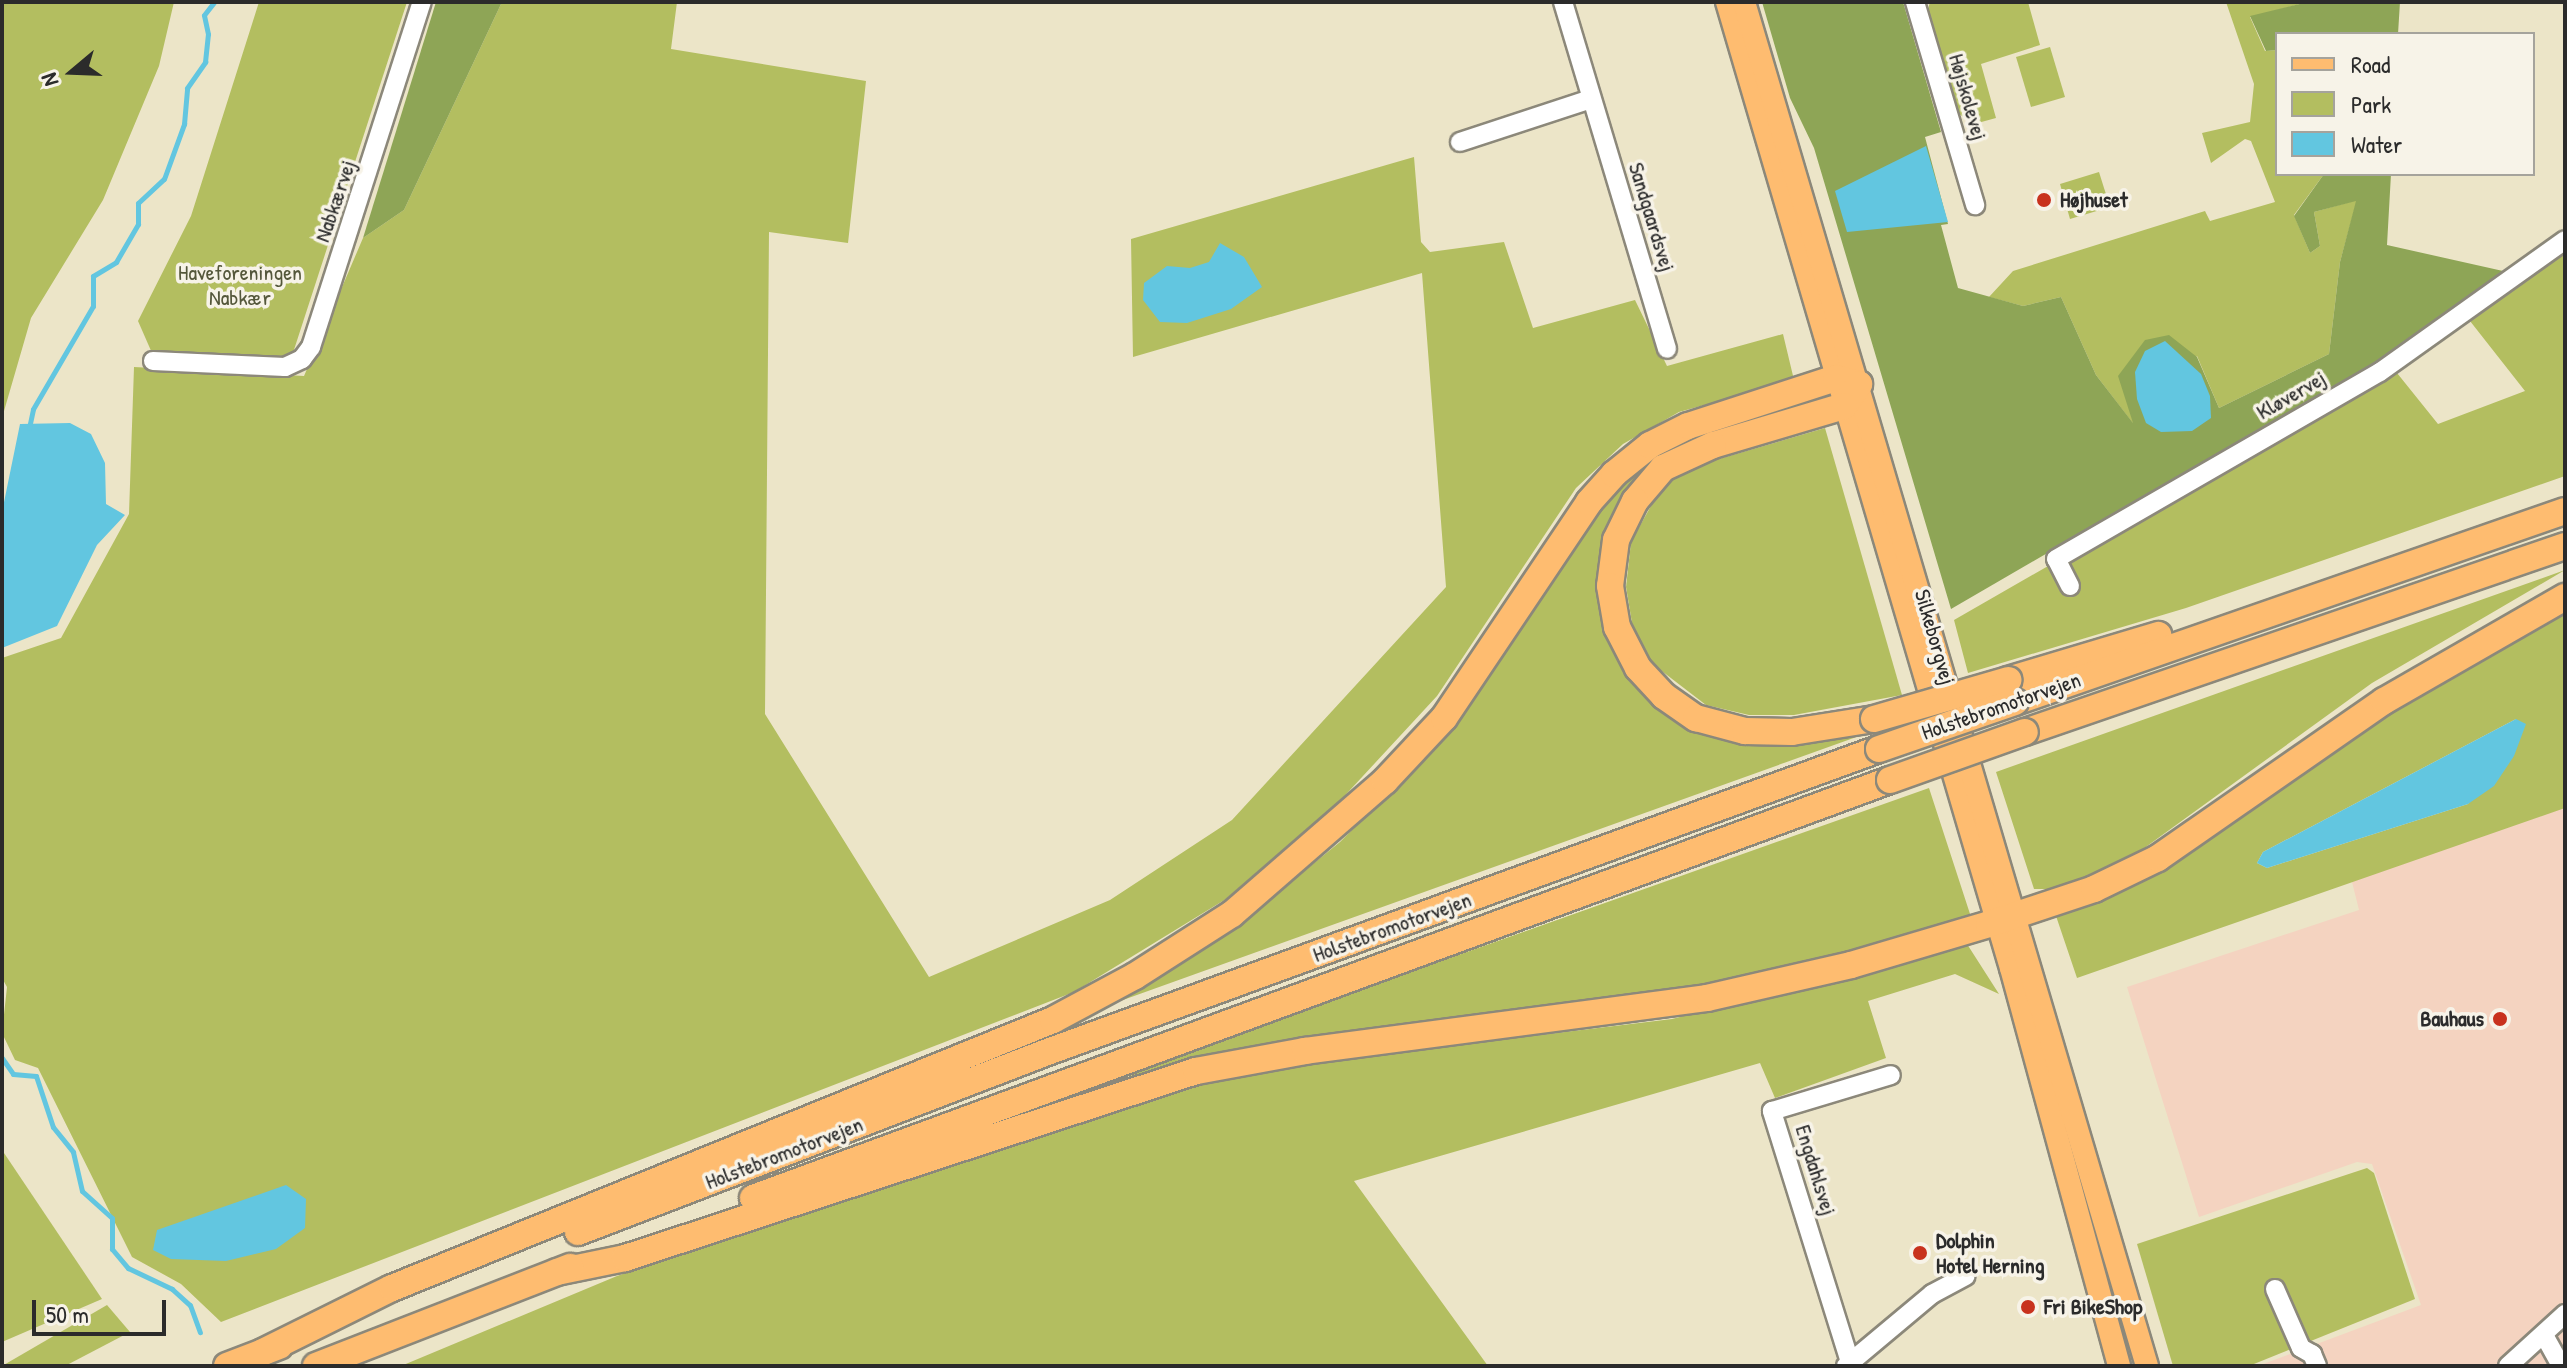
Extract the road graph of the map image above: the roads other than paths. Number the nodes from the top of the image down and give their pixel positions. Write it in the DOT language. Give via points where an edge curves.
graph roads {
  1 [pos="422,2"];
  2 [pos="1563,2"];
  3 [pos="1727,2"];
  4 [pos="1744,2"];
  5 [pos="1915,2"];
  6 [pos="1591,99"];
  7 [pos="1460,142"];
  8 [pos="1975,205"];
  9 [pos="2565,240"];
  10 [pos="1667,349"];
  11 [pos="153,361"];
  12 [pos="1847,381"];
  13 [pos="1844,406"];
  14 [pos="2565,511"];
  15 [pos="2565,546"];
  16 [pos="2070,586"];
  17 [pos="2565,597"];
  18 [pos="2011,691"];
  19 [pos="2006,919"];
  20 [pos="1891,1075"];
  21 [pos="557,1272"];
  22 [pos="1966,1276"];
  23 [pos="2275,1289"];
  24 [pos="2565,1314"];
  25 [pos="2544,1335"];
  26 [pos="263,1352"];
  27 [pos="1848,1364"];
  28 [pos="227,1366"];
  29 [pos="316,1366"];
  30 [pos="2119,1366"];
  31 [pos="2147,1366"];
  32 [pos="2317,1366"];
  33 [pos="2508,1366"];
  34 [pos="2561,1366"];
  1 -- 11 [label="street, Nabkærvej" via="311,347 302,359 285,367"];
  2 -- 6 [label="street, Sandgaardsvej"];
  3 -- 12 [label="main road, Silkeborgvej"];
  4 -- 12 [label="main road, Silkeborgvej"];
  5 -- 8 [label="street, Højskolevej"];
  6 -- 7 [label="street"];
  6 -- 10 [label="street, Sandgaardsvej"];
  9 -- 16 [label="street, Kløvervej" via="2380,372 2056,559"];
  12 -- 13 [label="highway"];
  12 -- 19 [label="main road, Silkeborgvej"];
  12 -- 26 [label="highway" via="1688,426 1650,445 1614,474 1589,502 1444,718 1385,781 1327,837 1232,914 1135,976 1053,1020 392,1288"];
  13 -- 18 [label="highway, bridge" via="1713,445 1663,468 1635,501 1616,540 1610,586 1617,627 1638,668 1664,696 1696,718 1745,731 1792,732"];
  13 -- 19 [label="main road, Silkeborgvej"];
  14 -- 18 [label="highway" via="2248,618 2139,638"];
  15 -- 21 [label="highway, Holstebromotorvejen, bridge" via="1890,780"];
  17 -- 19 [label="highway" via="2384,701 2158,858 2094,889"];
  18 -- 26 [label="highway, Holstebromotorvejen, bridge" via="1879,749 1050,1051"];
  19 -- 21 [label="highway" via="1851,965 1707,998 1305,1051 1196,1071 625,1258"];
  19 -- 30 [label="main road, Silkeborgvej"];
  19 -- 31 [label="main road, Silkeborgvej"];
  20 -- 27 [label="street, Engdahlsvej" via="1772,1111"];
  21 -- 29 [label="highway, Holstebromotorvejen"];
  22 -- 27 [label="street, Engdahlsvej" via="1932,1294"];
  23 -- 32 [label="street" via="2301,1348 2312,1354"];
  24 -- 25 [label="street"];
  25 -- 33 [label="street"];
  25 -- 34 [label="street"];
  26 -- 28 [label="highway, Holstebromotorvejen"];
}
